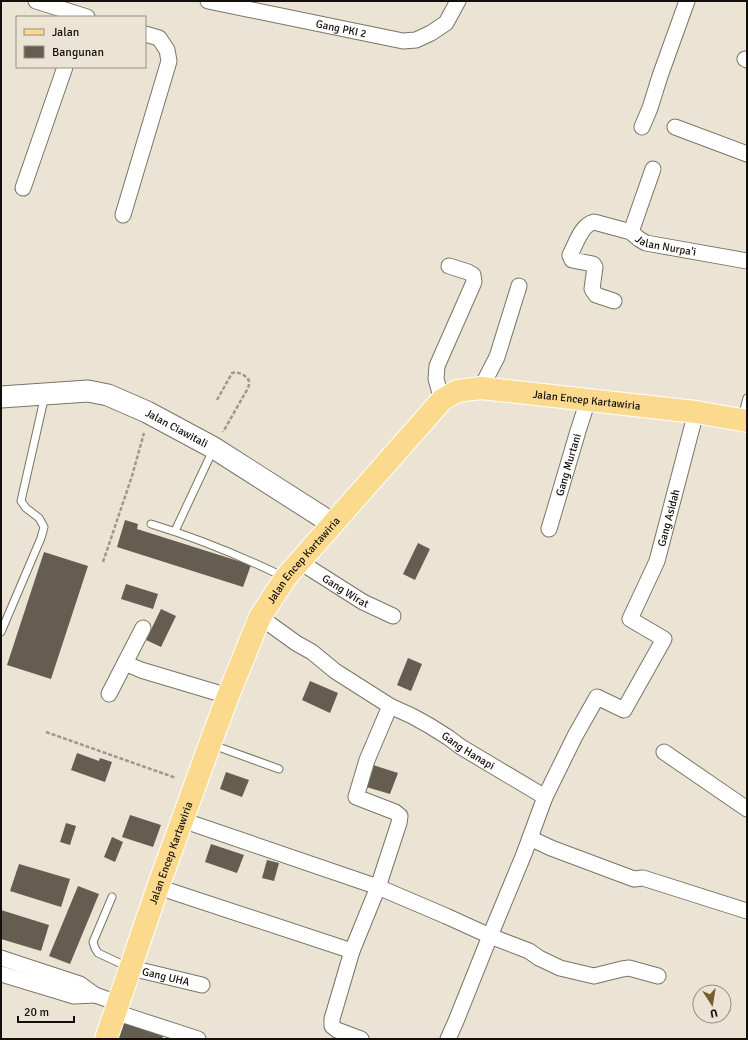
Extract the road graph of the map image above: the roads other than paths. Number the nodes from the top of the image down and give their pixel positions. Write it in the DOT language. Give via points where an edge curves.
graph roads {
  1 [pos="36,1"];
  2 [pos="208,1"];
  3 [pos="458,1"];
  4 [pos="687,1"];
  5 [pos="81,16"];
  6 [pos="146,34"];
  7 [pos="65,68"];
  8 [pos="642,127"];
  9 [pos="675,127"];
  10 [pos="747,154"];
  11 [pos="653,169"];
  12 [pos="23,188"];
  13 [pos="123,215"];
  14 [pos="632,232"];
  15 [pos="747,261"];
  16 [pos="449,266"];
  17 [pos="520,286"];
  18 [pos="614,300"];
  19 [pos="481,388"];
  20 [pos="46,393"];
  21 [pos="1,397"];
  22 [pos="747,398"];
  23 [pos="442,400"];
  24 [pos="588,400"];
  25 [pos="696,412"];
  26 [pos="744,420"];
  27 [pos="214,448"];
  28 [pos="151,524"];
  29 [pos="333,524"];
  30 [pos="549,529"];
  31 [pos="174,532"];
  32 [pos="293,570"];
  33 [pos="393,616"];
  34 [pos="260,617"];
  35 [pos="144,628"];
  36 [pos="1,632"];
  37 [pos="125,663"];
  38 [pos="109,694"];
  39 [pos="228,696"];
  40 [pos="390,706"];
  41 [pos="210,744"];
  42 [pos="664,752"];
  43 [pos="278,769"];
  44 [pos="545,798"];
  45 [pos="747,809"];
  46 [pos="182,820"];
  47 [pos="530,838"];
  48 [pos="158,887"];
  49 [pos="378,887"];
  50 [pos="112,897"];
  51 [pos="747,911"];
  52 [pos="490,936"];
  53 [pos="352,951"];
  54 [pos="1,958"];
  55 [pos="131,968"];
  56 [pos="1,974"];
  57 [pos="658,976"];
  58 [pos="202,985"];
  59 [pos="95,996"];
  60 [pos="116,1008"];
  61 [pos="106,1039"];
  62 [pos="198,1039"];
  63 [pos="361,1039"];
  64 [pos="448,1039"];
  1 -- 5 [label="street"];
  2 -- 3 [label="street, Gang PKI 2" via="403,41 416,40 446,23"];
  4 -- 8 [label="street"];
  6 -- 13 [label="street" via="159,38 167,50 169,61"];
  7 -- 12 [label="street"];
  9 -- 10 [label="street"];
  11 -- 14 [label="street"];
  14 -- 15 [label="street, Jalan Nurpa'i" via="646,243"];
  14 -- 18 [label="street, Jalan Nurpa'i" via="594,222 588,223 570,255 572,260 593,264 595,268 592,289 596,294"];
  16 -- 23 [label="street" via="473,275 474,282 436,366 436,379"];
  17 -- 19 [label="street" via="497,357"];
  19 -- 23 [label="main road, Jalan Encep Kartawiria" via="457,391"];
  19 -- 24 [label="main road, Jalan Encep Kartawiria"];
  20 -- 21 [label="main road, Jalan Ciawitali"];
  20 -- 27 [label="main road, Jalan Ciawitali" via="88,391 108,395"];
  20 -- 36 [label="lane" via="21,501 39,518 44,527"];
  22 -- 26 [label="lane"];
  23 -- 29 [label="main road, Jalan Encep Kartawiria"];
  24 -- 25 [label="main road, Jalan Encep Kartawiria"];
  24 -- 30 [label="street, Gang Murtani"];
  25 -- 26 [label="main road, Jalan Encep Kartawiria"];
  25 -- 44 [label="street, Gang Asidah" via="657,561 630,620 664,639 624,710 597,697"];
  27 -- 29 [label="main road, Jalan Ciawitali"];
  27 -- 31 [label="lane"];
  28 -- 31 [label="lane"];
  29 -- 32 [label="main road, Jalan Encep Kartawiria"];
  31 -- 32 [label="lane" via="246,558"];
  32 -- 33 [label="street, Gang Wirat"];
  32 -- 34 [label="main road, Jalan Encep Kartawiria"];
  34 -- 39 [label="main road, Jalan Encep Kartawiria"];
  34 -- 40 [label="street, Gang Hanapi" via="335,671"];
  35 -- 37 [label="street"];
  37 -- 38 [label="street"];
  37 -- 39 [label="street"];
  39 -- 41 [label="main road, Jalan Encep Kartawiria"];
  40 -- 44 [label="street, Gang Hanapi" via="430,726"];
  40 -- 49 [label="street" via="367,760 356,797 396,812 400,816"];
  41 -- 43 [label="lane"];
  41 -- 46 [label="main road, Jalan Encep Kartawiria"];
  42 -- 45 [label="street"];
  44 -- 47 [label="street"];
  46 -- 48 [label="main road, Jalan Encep Kartawiria"];
  46 -- 49 [label="street"];
  47 -- 51 [label="street" via="634,879 643,878"];
  47 -- 52 [label="street"];
  48 -- 53 [label="street"];
  48 -- 55 [label="main road, Jalan Encep Kartawiria"];
  49 -- 52 [label="street"];
  49 -- 53 [label="street"];
  50 -- 55 [label="lane" via="94,942 95,948 98,953"];
  52 -- 57 [label="street" via="529,951 560,968 594,976 629,968"];
  52 -- 64 [label="street"];
  53 -- 63 [label="street" via="332,1026 336,1030"];
  54 -- 59 [label="street" via="80,984"];
  55 -- 58 [label="street, Gang UHA"];
  55 -- 60 [label="main road, Jalan Encep Kartawiria"];
  56 -- 59 [label="street" via="74,996"];
  59 -- 60 [label="street"];
  60 -- 61 [label="main road, Jalan Encep Kartawiria"];
  60 -- 62 [label="street"];
}
